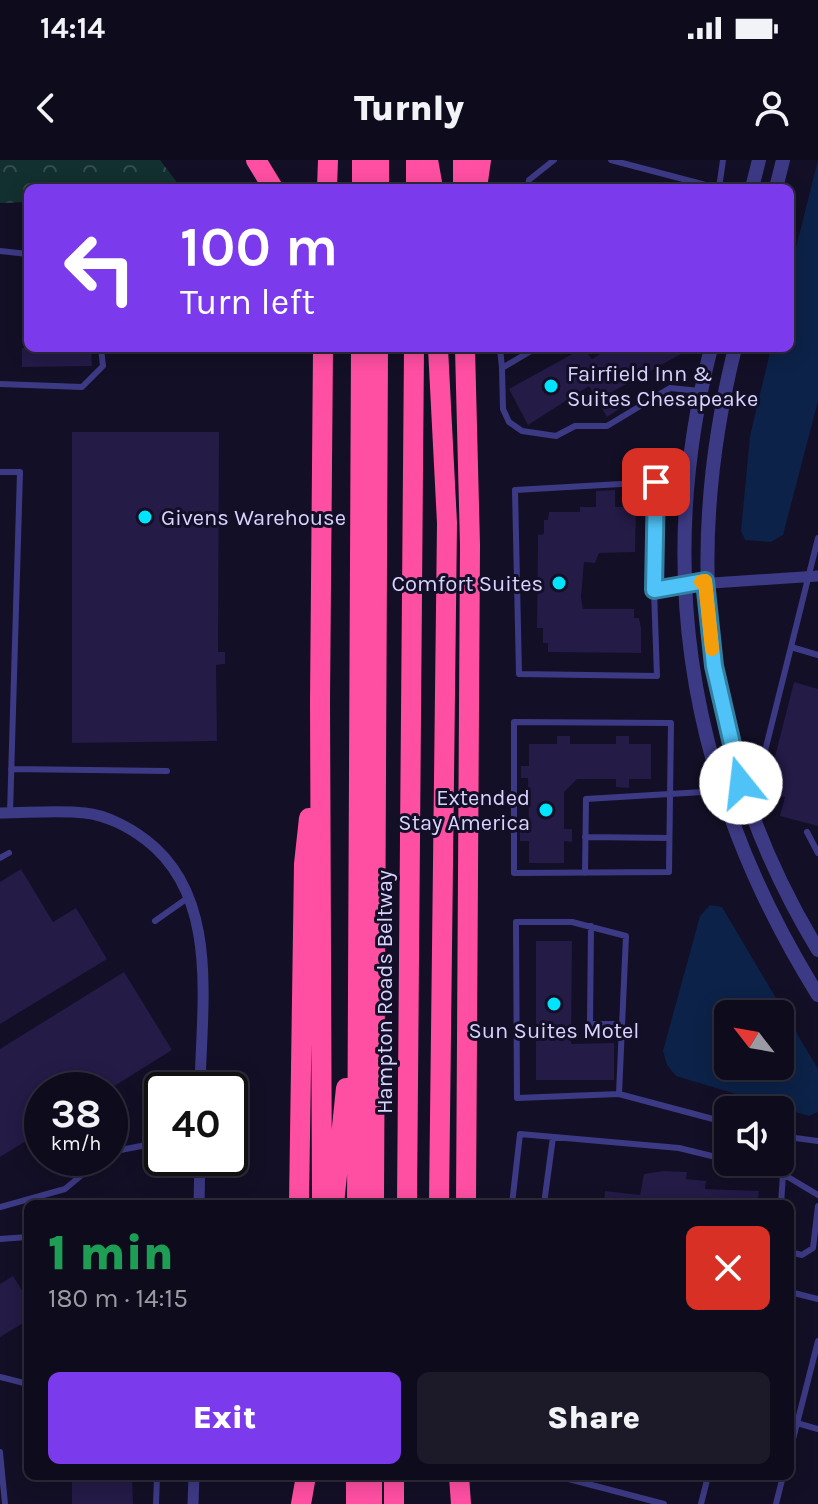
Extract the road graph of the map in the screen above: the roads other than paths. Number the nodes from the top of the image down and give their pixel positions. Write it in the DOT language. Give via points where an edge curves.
graph roads {
  1 [pos="256,160"];
  2 [pos="328,160"];
  3 [pos="362,160"];
  4 [pos="379,160"];
  5 [pos="403,160"];
  6 [pos="416,160"];
  7 [pos="428,160"];
  8 [pos="463,160"];
  9 [pos="481,160"];
  10 [pos="554,160"];
  11 [pos="611,160"];
  12 [pos="723,160"];
  13 [pos="759,160"];
  14 [pos="783,160"];
  15 [pos="271,184"];
  16 [pos="327,184"];
  17 [pos="362,184"];
  18 [pos="379,184"];
  19 [pos="402,184"];
  20 [pos="416,184"];
  21 [pos="432,184"];
  22 [pos="463,184"];
  23 [pos="478,184"];
  24 [pos="528,184"];
  25 [pos="703,184"];
  26 [pos="719,184"];
  27 [pos="753,184"];
  28 [pos="777,184"];
  29 [pos="0,251"];
  30 [pos="24,254"];
  31 [pos="101,352"];
  32 [pos="317,352"];
  33 [pos="323,352"];
  34 [pos="361,352"];
  35 [pos="378,352"];
  36 [pos="401,352"];
  37 [pos="414,352"];
  38 [pos="438,352"];
  39 [pos="465,352"];
  40 [pos="500,352"];
  41 [pos="529,352"];
  42 [pos="710,352"];
  43 [pos="734,352"];
  44 [pos="502,368"];
  45 [pos="0,384"];
  46 [pos="700,391"];
  47 [pos="321,453"];
  48 [pos="0,472"];
  49 [pos="818,538"];
  50 [pos="813,576"];
  51 [pos="705,581"];
  52 [pos="683,585"];
  53 [pos="654,590"];
  54 [pos="791,647"];
  55 [pos="818,655"];
  56 [pos="320,702"];
  57 [pos="11,769"];
  58 [pos="167,771"];
  59 [pos="741,783"];
  60 [pos="720,791"];
  61 [pos="668,797"];
  62 [pos="5,813"];
  63 [pos="807,832"];
  64 [pos="585,837"];
  65 [pos="669,838"];
  66 [pos="9,853"];
  67 [pos="818,853"];
  68 [pos="0,858"];
  69 [pos="585,873"];
  70 [pos="189,897"];
  71 [pos="155,921"];
  72 [pos="591,926"];
  73 [pos="816,944"];
  74 [pos="793,954"];
  75 [pos="357,977"];
  76 [pos="818,995"];
  77 [pos="622,1024"];
  78 [pos="200,1072"];
  79 [pos="619,1094"];
  80 [pos="714,1119"];
  81 [pos="553,1137"];
  82 [pos="794,1138"];
  83 [pos="818,1141"];
  84 [pos="714,1157"];
  85 [pos="81,1176"];
  86 [pos="200,1176"];
  87 [pos="783,1176"];
  88 [pos="786,1176"];
  89 [pos="439,1195"];
  90 [pos="818,1195"];
  91 [pos="24,1200"];
  92 [pos="25,1200"];
  93 [pos="199,1200"];
  94 [pos="299,1200"];
  95 [pos="322,1200"];
  96 [pos="334,1200"];
  97 [pos="357,1200"];
  98 [pos="374,1200"];
  99 [pos="395,1200"];
  100 [pos="407,1200"];
  101 [pos="466,1200"];
  102 [pos="512,1200"];
  103 [pos="545,1200"];
  104 [pos="781,1200"];
  105 [pos="818,1206"];
  106 [pos="0,1207"];
  107 [pos="24,1237"];
  108 [pos="0,1239"];
  109 [pos="794,1253"];
  110 [pos="794,1293"];
  111 [pos="818,1299"];
  112 [pos="818,1341"];
  113 [pos="0,1377"];
  114 [pos="24,1383"];
  115 [pos="794,1422"];
  116 [pos="818,1429"];
  117 [pos="0,1452"];
  118 [pos="157,1480"];
  119 [pos="194,1480"];
  120 [pos="308,1480"];
  121 [pos="310,1480"];
  122 [pos="356,1480"];
  123 [pos="372,1480"];
  124 [pos="394,1480"];
  125 [pos="405,1480"];
  126 [pos="455,1480"];
  127 [pos="457,1480"];
  128 [pos="572,1480"];
  129 [pos="707,1480"];
  130 [pos="782,1480"];
  131 [pos="5,1504"];
  132 [pos="156,1504"];
  133 [pos="193,1504"];
  134 [pos="301,1504"];
  135 [pos="315,1504"];
  136 [pos="356,1504"];
  137 [pos="372,1504"];
  138 [pos="394,1504"];
  139 [pos="405,1504"];
  140 [pos="451,1504"];
  141 [pos="461,1504"];
  142 [pos="664,1504"];
  143 [pos="701,1504"];
  144 [pos="776,1504"];
  1 -- 15 [label="highway"];
  2 -- 16 [label="highway"];
  3 -- 17 [label="highway"];
  4 -- 18 [label="highway"];
  5 -- 19 [label="highway"];
  6 -- 20 [label="highway"];
  7 -- 21 [label="highway"];
  8 -- 22 [label="highway"];
  9 -- 23 [label="highway"];
  10 -- 24 [label="lane"];
  11 -- 25 [label="lane"];
  12 -- 26 [label="lane"];
  13 -- 27 [label="street"];
  14 -- 28 [label="street"];
  29 -- 30 [label="lane"];
  31 -- 45 [label="lane" via="103,366 82,387"];
  32 -- 47 [label="highway"];
  33 -- 47 [label="highway"];
  34 -- 75 [label="highway, Hampton Roads Beltway"];
  35 -- 98 [label="highway"];
  36 -- 99 [label="highway"];
  37 -- 100 [label="highway, Hampton Roads Beltway"];
  38 -- 89 [label="highway" via="447,523"];
  39 -- 101 [label="highway" via="470,545"];
  40 -- 44 [label="lane"];
  41 -- 44 [label="lane"];
  42 -- 46 [label="street"];
  43 -- 51 [label="street" via="711,471"];
  44 -- 46 [label="lane" via="503,409 509,422 522,431 556,436 575,426 607,426 670,388"];
  46 -- 52 [label="street" via="687,469"];
  47 -- 56 [label="highway"];
  48 -- 57 [label="lane" via="20,472"];
  49 -- 50 [label="lane"];
  50 -- 51 [label="street"];
  50 -- 54 [label="lane"];
  51 -- 52 [label="street"];
  51 -- 59 [label="street" via="714,666"];
  52 -- 53 [label="lane"];
  52 -- 60 [label="street" via="694,689"];
  53 -- 53 [label="lane" via="656,482 515,490 519,674 657,676"];
  54 -- 55 [label="lane"];
  54 -- 59 [label="lane" via="761,767"];
  56 -- 94 [label="highway" via="304,864"];
  56 -- 95 [label="highway"];
  57 -- 58 [label="lane"];
  57 -- 62 [label="lane"];
  59 -- 73 [label="street" via="784,889"];
  60 -- 61 [label="lane"];
  60 -- 74 [label="street" via="758,888"];
  61 -- 64 [label="lane" via="586,799"];
  61 -- 65 [label="lane"];
  61 -- 69 [label="lane" via="671,723 514,722 514,873"];
  62 -- 70 [label="street" via="88,813 130,827 161,852"];
  63 -- 67 [label="lane"];
  64 -- 65 [label="lane"];
  64 -- 69 [label="lane"];
  65 -- 69 [label="lane" via="669,872"];
  66 -- 68 [label="lane"];
  70 -- 71 [label="lane"];
  70 -- 78 [label="street" via="201,962"];
  72 -- 77 [label="lane" via="626,936"];
  72 -- 77 [label="lane" via="590,1024"];
  72 -- 79 [label="lane" via="516,922 517,1098"];
  73 -- 74 [label="lane"];
  74 -- 76 [label="street"];
  75 -- 96 [label="highway"];
  75 -- 97 [label="highway, Hampton Roads Beltway"];
  77 -- 79 [label="lane"];
  79 -- 80 [label="lane"];
  81 -- 84 [label="lane" via="679,1148"];
  81 -- 102 [label="lane" via="520,1134"];
  81 -- 103 [label="lane"];
  82 -- 83 [label="lane"];
  85 -- 92 [label="lane" via="65,1189"];
  86 -- 93 [label="street"];
  87 -- 104 [label="lane"];
  88 -- 90 [label="lane"];
  91 -- 106 [label="lane"];
  105 -- 109 [label="lane" via="813,1248"];
  107 -- 108 [label="lane"];
  110 -- 111 [label="lane"];
  112 -- 115 [label="lane"];
  113 -- 114 [label="lane"];
  115 -- 116 [label="lane"];
  117 -- 131 [label="lane"];
  118 -- 132 [label="lane"];
  119 -- 133 [label="street"];
  120 -- 134 [label="highway"];
  121 -- 135 [label="highway"];
  122 -- 136 [label="highway"];
  123 -- 137 [label="highway"];
  124 -- 138 [label="highway"];
  125 -- 139 [label="highway"];
  126 -- 140 [label="highway"];
  127 -- 141 [label="highway"];
  128 -- 142 [label="lane"];
  129 -- 143 [label="lane"];
  130 -- 144 [label="lane"];
}
